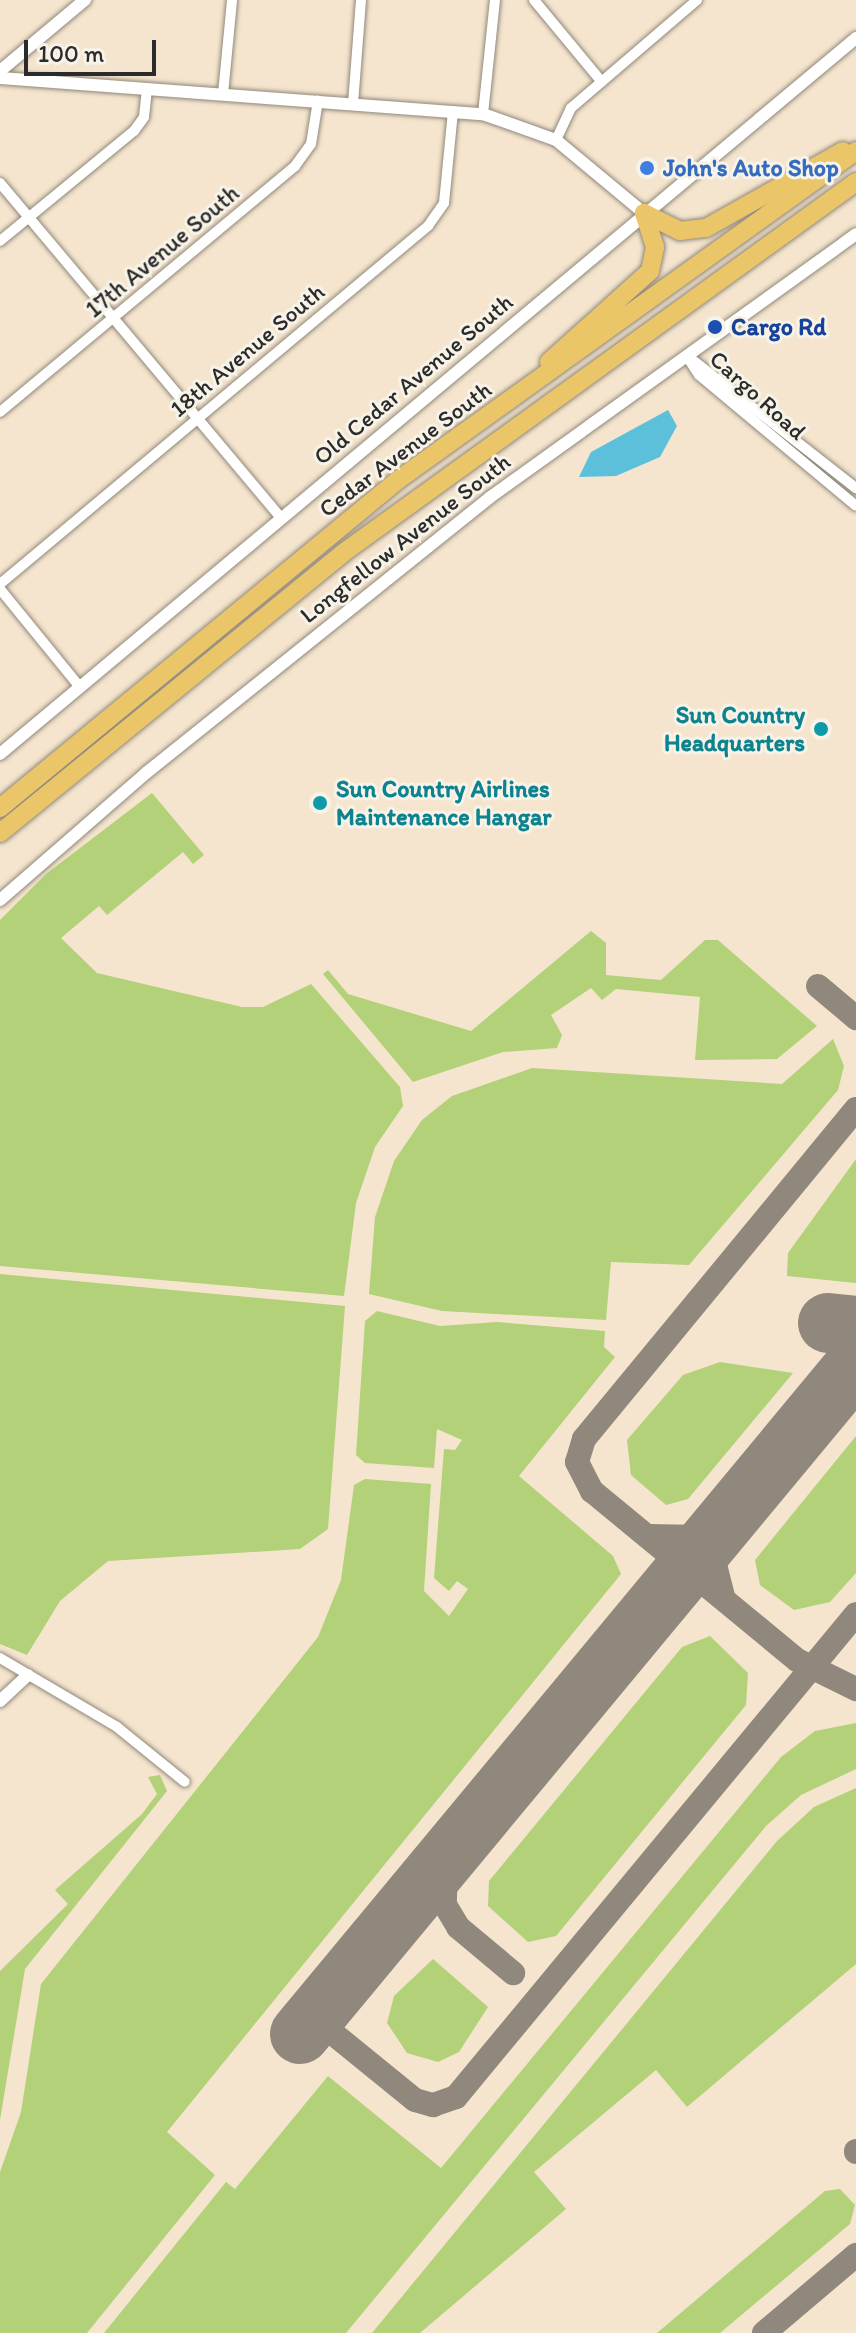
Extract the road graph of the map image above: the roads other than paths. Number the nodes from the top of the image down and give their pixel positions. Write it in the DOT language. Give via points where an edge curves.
graph roads {
  1 [pos="85,0"];
  2 [pos="232,0"];
  3 [pos="361,0"];
  4 [pos="495,0"];
  5 [pos="534,0"];
  6 [pos="697,0"];
  7 [pos="856,38"];
  8 [pos="0,71"];
  9 [pos="0,78"];
  10 [pos="601,81"];
  11 [pos="147,89"];
  12 [pos="223,94"];
  13 [pos="318,101"];
  14 [pos="353,104"];
  15 [pos="453,111"];
  16 [pos="483,114"];
  17 [pos="556,140"];
  18 [pos="856,144"];
  19 [pos="856,151"];
  20 [pos="856,182"];
  21 [pos="0,183"];
  22 [pos="644,213"];
  23 [pos="29,217"];
  24 [pos="856,234"];
  25 [pos="0,241"];
  26 [pos="114,317"];
  27 [pos="688,358"];
  28 [pos="0,412"];
  29 [pos="198,417"];
  30 [pos="467,429"];
  31 [pos="856,488"];
  32 [pos="856,506"];
  33 [pos="281,518"];
  34 [pos="0,586"];
  35 [pos="80,687"];
  36 [pos="0,754"];
  37 [pos="0,808"];
  38 [pos="0,833"];
  39 [pos="0,900"];
  40 [pos="0,1658"];
  41 [pos="28,1675"];
  42 [pos="0,1701"];
  43 [pos="185,1782"];
  1 -- 8 [label="street"];
  2 -- 12 [label="street"];
  3 -- 14 [label="street"];
  4 -- 16 [label="street"];
  5 -- 10 [label="street"];
  6 -- 10 [label="street"];
  7 -- 22 [label="street, Old Cedar Avenue South"];
  9 -- 11 [label="street"];
  10 -- 17 [label="street" via="571,108"];
  11 -- 12 [label="street"];
  11 -- 23 [label="street" via="144,117 134,131"];
  12 -- 13 [label="street"];
  13 -- 14 [label="street"];
  13 -- 26 [label="street, 17th Avenue South" via="305,156"];
  14 -- 15 [label="street"];
  15 -- 16 [label="street"];
  15 -- 29 [label="street, 18th Avenue South" via="437,215"];
  16 -- 17 [label="street"];
  17 -- 22 [label="street"];
  18 -- 22 [label="highway" via="706,228 680,231"];
  19 -- 30 [label="highway, Cedar Avenue South"];
  20 -- 38 [label="highway, Cedar Avenue South" via="343,553"];
  21 -- 23 [label="street"];
  22 -- 30 [label="highway" via="655,256 644,279"];
  22 -- 33 [label="street, Old Cedar Avenue South"];
  23 -- 25 [label="street"];
  23 -- 26 [label="street"];
  24 -- 27 [label="street, Longfellow Avenue South"];
  26 -- 28 [label="street, 17th Avenue South"];
  26 -- 29 [label="street"];
  27 -- 31 [label="street, Cargo Road" via="708,366"];
  27 -- 32 [label="street, Cargo Road" via="699,375"];
  27 -- 39 [label="street, Longfellow Avenue South" via="489,498 329,624"];
  29 -- 33 [label="street"];
  29 -- 34 [label="street, 18th Avenue South"];
  30 -- 37 [label="highway, Cedar Avenue South"];
  33 -- 35 [label="street, Old Cedar Avenue South"];
  34 -- 35 [label="street"];
  35 -- 36 [label="street, Old Cedar Avenue South"];
  40 -- 41 [label="street"];
  41 -- 42 [label="street"];
  41 -- 43 [label="street" via="117,1727"];
}
